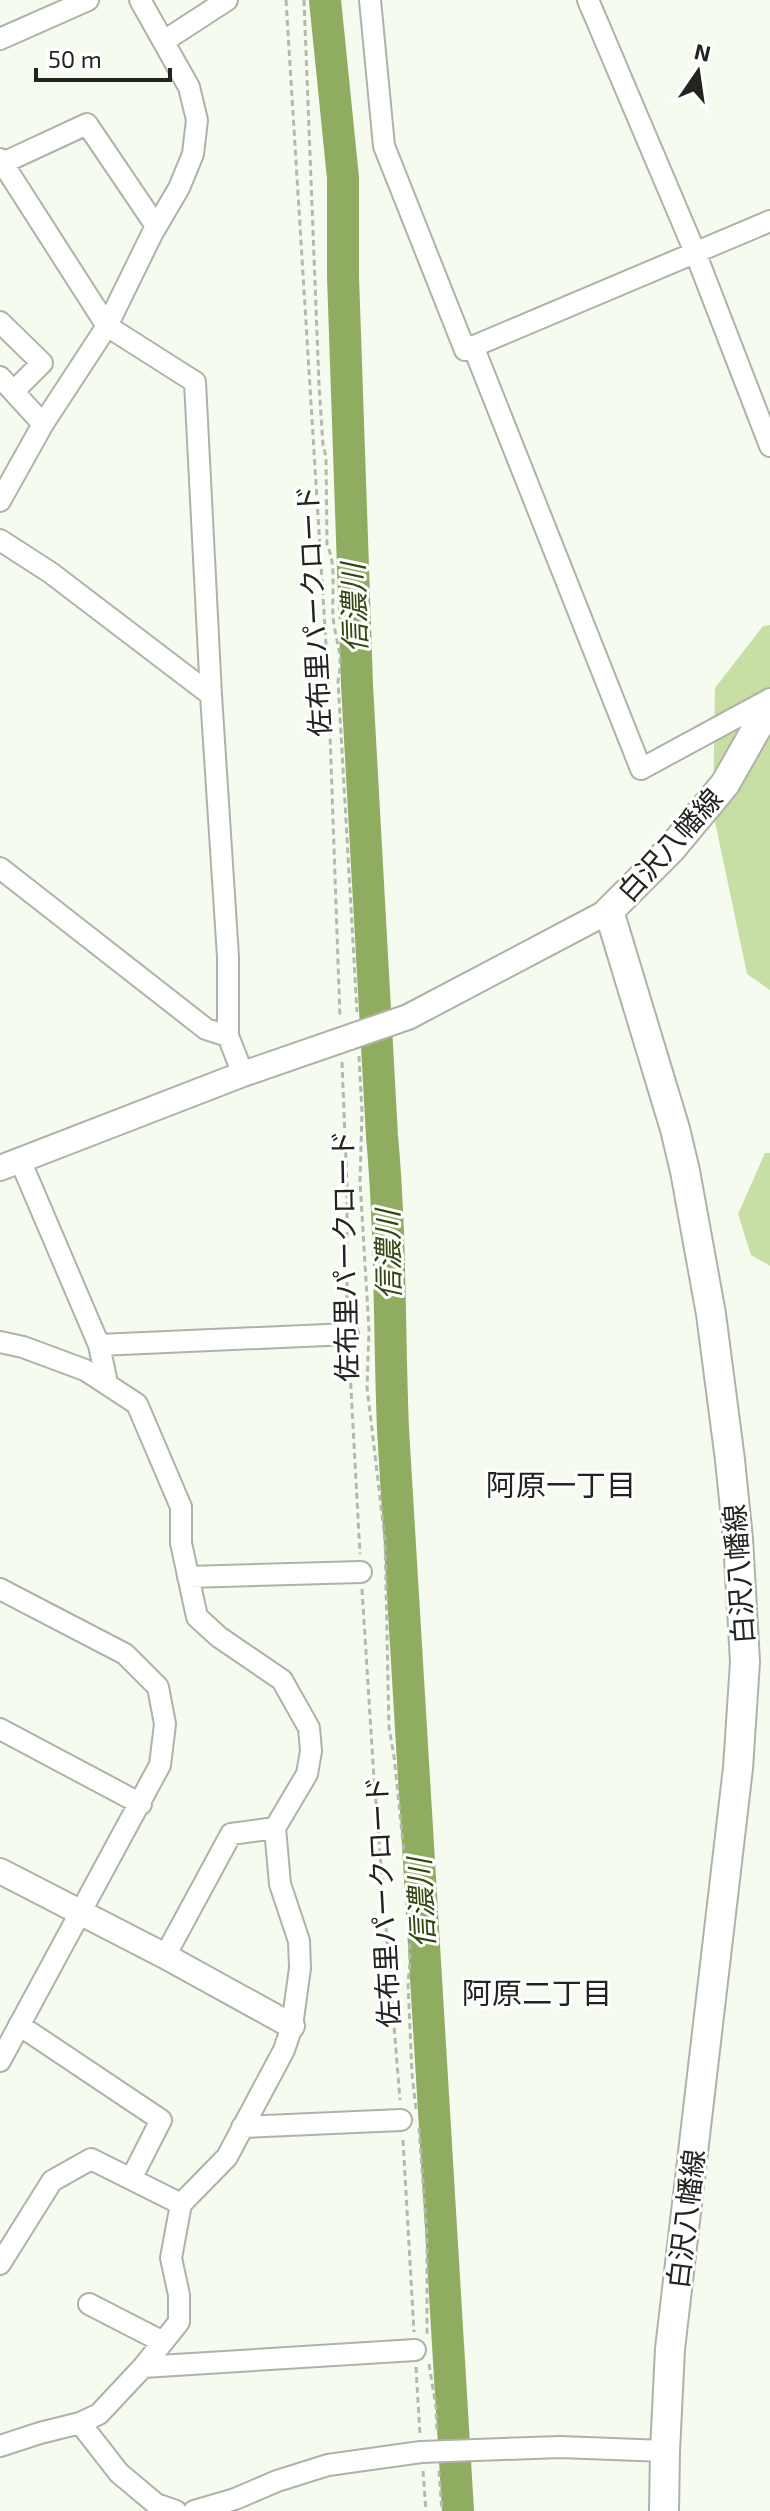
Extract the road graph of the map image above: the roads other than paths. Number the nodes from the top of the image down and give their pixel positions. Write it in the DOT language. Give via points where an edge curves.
graph roads {
  1 [pos="88,0"];
  2 [pos="140,0"];
  3 [pos="227,0"];
  4 [pos="370,0"];
  5 [pos="588,0"];
  6 [pos="0,39"];
  7 [pos="164,41"];
  8 [pos="2,161"];
  9 [pos="770,221"];
  10 [pos="156,226"];
  11 [pos="695,252"];
  12 [pos="0,322"];
  13 [pos="107,326"];
  14 [pos="473,346"];
  15 [pos="7,384"];
  16 [pos="43,424"];
  17 [pos="770,446"];
  18 [pos="0,501"];
  19 [pos="0,540"];
  20 [pos="211,695"];
  21 [pos="770,702"];
  22 [pos="0,868"];
  23 [pos="609,911"];
  24 [pos="228,1036"];
  25 [pos="243,1074"];
  26 [pos="10,1164"];
  27 [pos="348,1334"];
  28 [pos="0,1342"];
  29 [pos="99,1345"];
  30 [pos="107,1383"];
  31 [pos="361,1572"];
  32 [pos="188,1577"];
  33 [pos="0,1589"];
  34 [pos="0,1729"];
  35 [pos="141,1804"];
  36 [pos="275,1828"];
  37 [pos="0,1871"];
  38 [pos="79,1912"];
  39 [pos="165,1956"];
  40 [pos="19,2025"];
  41 [pos="292,2026"];
  42 [pos="0,2061"];
  43 [pos="401,2120"];
  44 [pos="242,2127"];
  45 [pos="131,2179"];
  46 [pos="181,2204"];
  47 [pos="0,2264"];
  48 [pos="89,2304"];
  49 [pos="163,2342"];
  50 [pos="424,2353"];
  51 [pos="143,2367"];
  52 [pos="80,2423"];
  53 [pos="0,2446"];
  54 [pos="665,2451"];
  55 [pos="237,2505"];
  56 [pos="176,2511"];
  57 [pos="194,2511"];
  58 [pos="664,2511"];
  1 -- 6 [label="street"];
  2 -- 7 [label="street"];
  3 -- 7 [label="street"];
  4 -- 14 [label="street" via="384,146 465,350"];
  5 -- 11 [label="street"];
  7 -- 10 [label="street" via="189,87 197,120 193,154"];
  8 -- 10 [label="street" via="87,124"];
  8 -- 13 [label="street"];
  9 -- 11 [label="street"];
  10 -- 13 [label="street"];
  11 -- 14 [label="street"];
  11 -- 17 [label="street"];
  12 -- 15 [label="street" via="42,363"];
  13 -- 16 [label="street"];
  13 -- 20 [label="street" via="195,382"];
  14 -- 21 [label="street" via="641,769"];
  15 -- 16 [label="street"];
  16 -- 18 [label="street"];
  19 -- 20 [label="street"];
  20 -- 24 [label="street"];
  21 -- 23 [label="main road, 白沢八幡線" via="725,784"];
  22 -- 24 [label="street" via="206,1029"];
  23 -- 25 [label="street, bridge" via="408,1017"];
  23 -- 54 [label="main road, 白沢八幡線" via="675,1129 711,1314 738,1539 745,1662 738,1768 670,2349"];
  24 -- 25 [label="street"];
  25 -- 26 [label="street"];
  26 -- 29 [label="street"];
  27 -- 29 [label="street"];
  28 -- 30 [label="street" via="85,1370"];
  29 -- 30 [label="street"];
  30 -- 32 [label="street" via="137,1404 181,1507"];
  31 -- 32 [label="street"];
  32 -- 36 [label="street" via="197,1617 282,1680 309,1728 307,1774"];
  33 -- 35 [label="street" via="125,1654 158,1687 165,1724 160,1765"];
  34 -- 35 [label="street"];
  35 -- 38 [label="street"];
  36 -- 39 [label="street" via="231,1834"];
  36 -- 41 [label="street" via="280,1884 299,1941"];
  37 -- 38 [label="street"];
  38 -- 39 [label="street"];
  38 -- 40 [label="street"];
  39 -- 41 [label="street"];
  40 -- 42 [label="street"];
  40 -- 45 [label="street" via="161,2120"];
  41 -- 44 [label="street"];
  43 -- 44 [label="street"];
  44 -- 46 [label="street" via="227,2157"];
  45 -- 46 [label="street"];
  45 -- 47 [label="street" via="91,2159 52,2181"];
  46 -- 49 [label="street" via="171,2258 179,2322"];
  48 -- 49 [label="street"];
  49 -- 51 [label="street"];
  50 -- 51 [label="street"];
  51 -- 52 [label="street" via="99,2414"];
  52 -- 53 [label="street"];
  52 -- 56 [label="street" via="119,2473 156,2504"];
  54 -- 55 [label="street" via="430,2451 328,2465 277,2481"];
  54 -- 58 [label="main road, 白沢八幡線"];
  55 -- 57 [label="street"];
}
